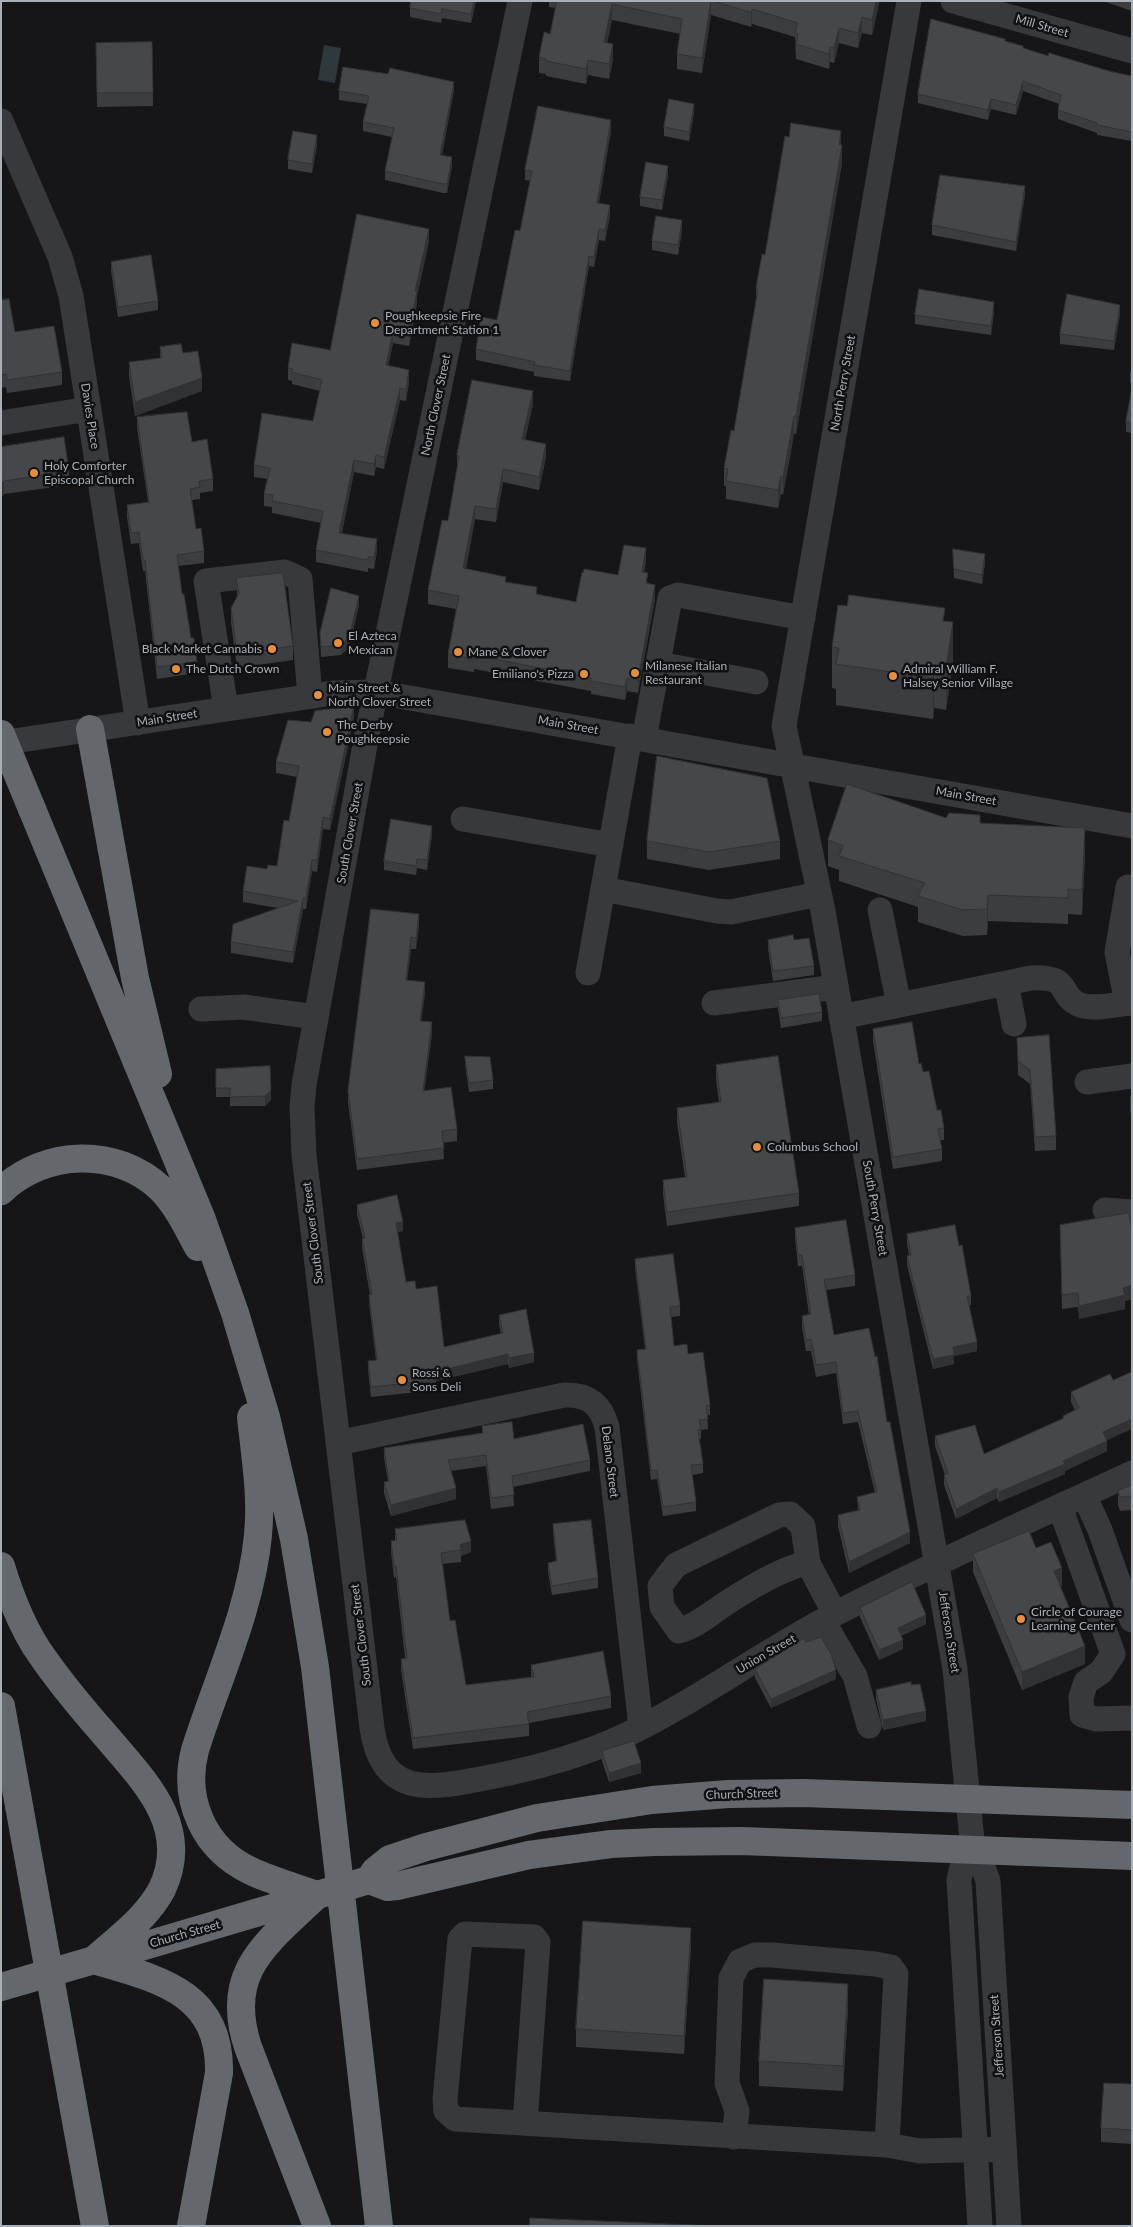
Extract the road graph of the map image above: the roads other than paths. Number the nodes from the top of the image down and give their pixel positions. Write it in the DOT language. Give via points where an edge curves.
graph roads {
  1 [pos="520,1"];
  2 [pos="910,1"];
  3 [pos="953,1"];
  4 [pos="1132,51"];
  5 [pos="1,121"];
  6 [pos="89,409"];
  7 [pos="1,423"];
  8 [pos="803,618"];
  9 [pos="658,664"];
  10 [pos="756,682"];
  11 [pos="376,692"];
  12 [pos="310,696"];
  13 [pos="226,709"];
  14 [pos="138,723"];
  15 [pos="90,730"];
  16 [pos="1,734"];
  17 [pos="637,737"];
  18 [pos="1,743"];
  19 [pos="792,765"];
  20 [pos="463,819"];
  21 [pos="1132,826"];
  22 [pos="611,845"];
  23 [pos="1132,888"];
  24 [pos="603,889"];
  25 [pos="819,894"];
  26 [pos="880,910"];
  27 [pos="588,973"];
  28 [pos="1006,983"];
  29 [pos="836,987"];
  30 [pos="1129,1003"];
  31 [pos="714,1004"];
  32 [pos="899,1006"];
  33 [pos="201,1009"];
  34 [pos="316,1016"];
  35 [pos="841,1018"];
  36 [pos="1014,1024"];
  37 [pos="1132,1076"];
  38 [pos="1086,1082"];
  39 [pos="186,1179"];
  40 [pos="1,1191"];
  41 [pos="1105,1210"];
  42 [pos="1132,1212"];
  43 [pos="239,1325"];
  44 [pos="338,1443"];
  45 [pos="1132,1473"];
  46 [pos="1084,1495"];
  47 [pos="1060,1507"];
  48 [pos="808,1563"];
  49 [pos="937,1564"];
  50 [pos="1,1566"];
  51 [pos="829,1617"];
  52 [pos="1132,1620"];
  53 [pos="1,1706"];
  54 [pos="1132,1718"];
  55 [pos="869,1726"];
  56 [pos="641,1727"];
  57 [pos="391,1773"];
  58 [pos="969,1799"];
  59 [pos="1132,1805"];
  60 [pos="973,1850"];
  61 [pos="1132,1856"];
  62 [pos="369,1880"];
  63 [pos="316,1895"];
  64 [pos="94,1960"];
  65 [pos="1,1987"];
  66 [pos="525,2124"];
  67 [pos="734,2136"];
  68 [pos="887,2145"];
  69 [pos="1004,2148"];
  70 [pos="976,2150"];
  71 [pos="95,2226"];
  72 [pos="191,2226"];
  73 [pos="317,2226"];
  74 [pos="379,2226"];
  75 [pos="980,2226"];
  76 [pos="1009,2226"];
  1 -- 11 [label="street, North Clover Street"];
  2 -- 8 [label="street, North Perry Street"];
  3 -- 4 [label="street, Mill Street"];
  5 -- 6 [label="street, Davies Place" via="66,275"];
  6 -- 7 [label="street"];
  6 -- 14 [label="street, Davies Place"];
  8 -- 9 [label="street" via="678,595 670,598"];
  8 -- 19 [label="street, North Perry Street" via="784,726"];
  9 -- 10 [label="street"];
  9 -- 17 [label="street"];
  11 -- 12 [label="street, Main Street"];
  11 -- 17 [label="street, Main Street"];
  11 -- 34 [label="street, South Clover Street"];
  12 -- 13 [label="street, Main Street"];
  12 -- 13 [label="street" via="300,579 285,572 206,581"];
  13 -- 14 [label="street, Main Street"];
  14 -- 15 [label="street, Main Street"];
  15 -- 18 [label="street, Main Street"];
  15 -- 39 [label="highway" via="142,1009"];
  16 -- 39 [label="highway, bridge"];
  17 -- 19 [label="street, Main Street"];
  17 -- 22 [label="street"];
  19 -- 21 [label="street, Main Street"];
  19 -- 25 [label="street, South Perry Street"];
  20 -- 22 [label="street"];
  22 -- 24 [label="street"];
  23 -- 30 [label="street" via="1128,887 1117,952"];
  24 -- 25 [label="street" via="731,912"];
  24 -- 27 [label="street"];
  25 -- 29 [label="street, South Perry Street"];
  26 -- 32 [label="street"];
  28 -- 30 [label="street" via="1050,978 1081,1005"];
  28 -- 32 [label="street"];
  28 -- 36 [label="street"];
  29 -- 31 [label="street"];
  29 -- 35 [label="street, South Perry Street"];
  32 -- 35 [label="street"];
  33 -- 34 [label="street" via="243,1007"];
  34 -- 44 [label="street, South Clover Street" via="304,1085 302,1132"];
  35 -- 49 [label="street, South Perry Street"];
  37 -- 38 [label="street"];
  39 -- 43 [label="highway"];
  40 -- 43 [label="highway" via="35,1168 67,1159 101,1159 134,1170 149,1179 174,1205"];
  41 -- 42 [label="street"];
  43 -- 63 [label="highway" via="258,1486 258,1535 245,1600 195,1750 190,1771 191,1793 202,1827 225,1854 251,1871"];
  43 -- 74 [label="highway" via="266,1417 285,1499 315,1667"];
  44 -- 56 [label="street, Delano Street" via="564,1395 583,1396 599,1406 607,1427"];
  44 -- 57 [label="street, South Clover Street" via="374,1739 379,1757"];
  45 -- 46 [label="street, Union Street"];
  46 -- 47 [label="street, Union Street"];
  46 -- 52 [label="street"];
  47 -- 49 [label="street, Union Street"];
  47 -- 54 [label="street" via="1113,1654 1101,1672 1086,1682 1081,1697 1082,1715 1096,1719"];
  48 -- 48 [label="street" via="794,1565 679,1632 662,1607 660,1586 676,1565 779,1515 790,1514 803,1526"];
  48 -- 51 [label="street"];
  49 -- 51 [label="street, Union Street"];
  49 -- 58 [label="street, Jefferson Street" via="955,1668"];
  50 -- 64 [label="highway" via="15,1605 42,1657 149,1786 166,1820 170,1857 161,1890 137,1922"];
  51 -- 55 [label="street" via="855,1676"];
  51 -- 56 [label="street, Union Street"];
  53 -- 71 [label="highway"];
  56 -- 57 [label="street, Union Street" via="565,1758 477,1780 432,1787 409,1784"];
  58 -- 59 [label="highway, Church Street"];
  58 -- 60 [label="street, Jefferson Street"];
  58 -- 62 [label="highway, Church Street" via="766,1793 689,1796 613,1805 538,1818 417,1850 390,1859"];
  60 -- 61 [label="highway"];
  60 -- 62 [label="highway" via="742,1841 612,1844 486,1863 397,1886 388,1887"];
  60 -- 69 [label="street, Jefferson Street" via="988,1881"];
  60 -- 70 [label="street" via="965,1859 959,1880"];
  62 -- 63 [label="highway, Church Street, bridge"];
  63 -- 64 [label="highway, Church Street"];
  63 -- 73 [label="highway" via="255,1958 245,1977 240,2009 248,2047"];
  64 -- 65 [label="highway, Church Street, bridge"];
  64 -- 72 [label="highway" via="158,1979 177,1989 199,2008 212,2030 218,2051 219,2074"];
  66 -- 66 [label="street" via="455,2119 446,2111 460,1939 466,1934 534,1937 538,1942"];
  66 -- 67 [label="street"];
  67 -- 68 [label="street"];
  67 -- 68 [label="street" via="737,2111 727,2083 732,1978 740,1961 755,1955 772,1955 875,1964 890,1968 896,1974"];
  68 -- 70 [label="street" via="920,2151"];
  69 -- 70 [label="street"];
  69 -- 76 [label="street, Jefferson Street"];
  70 -- 75 [label="street"];
}
